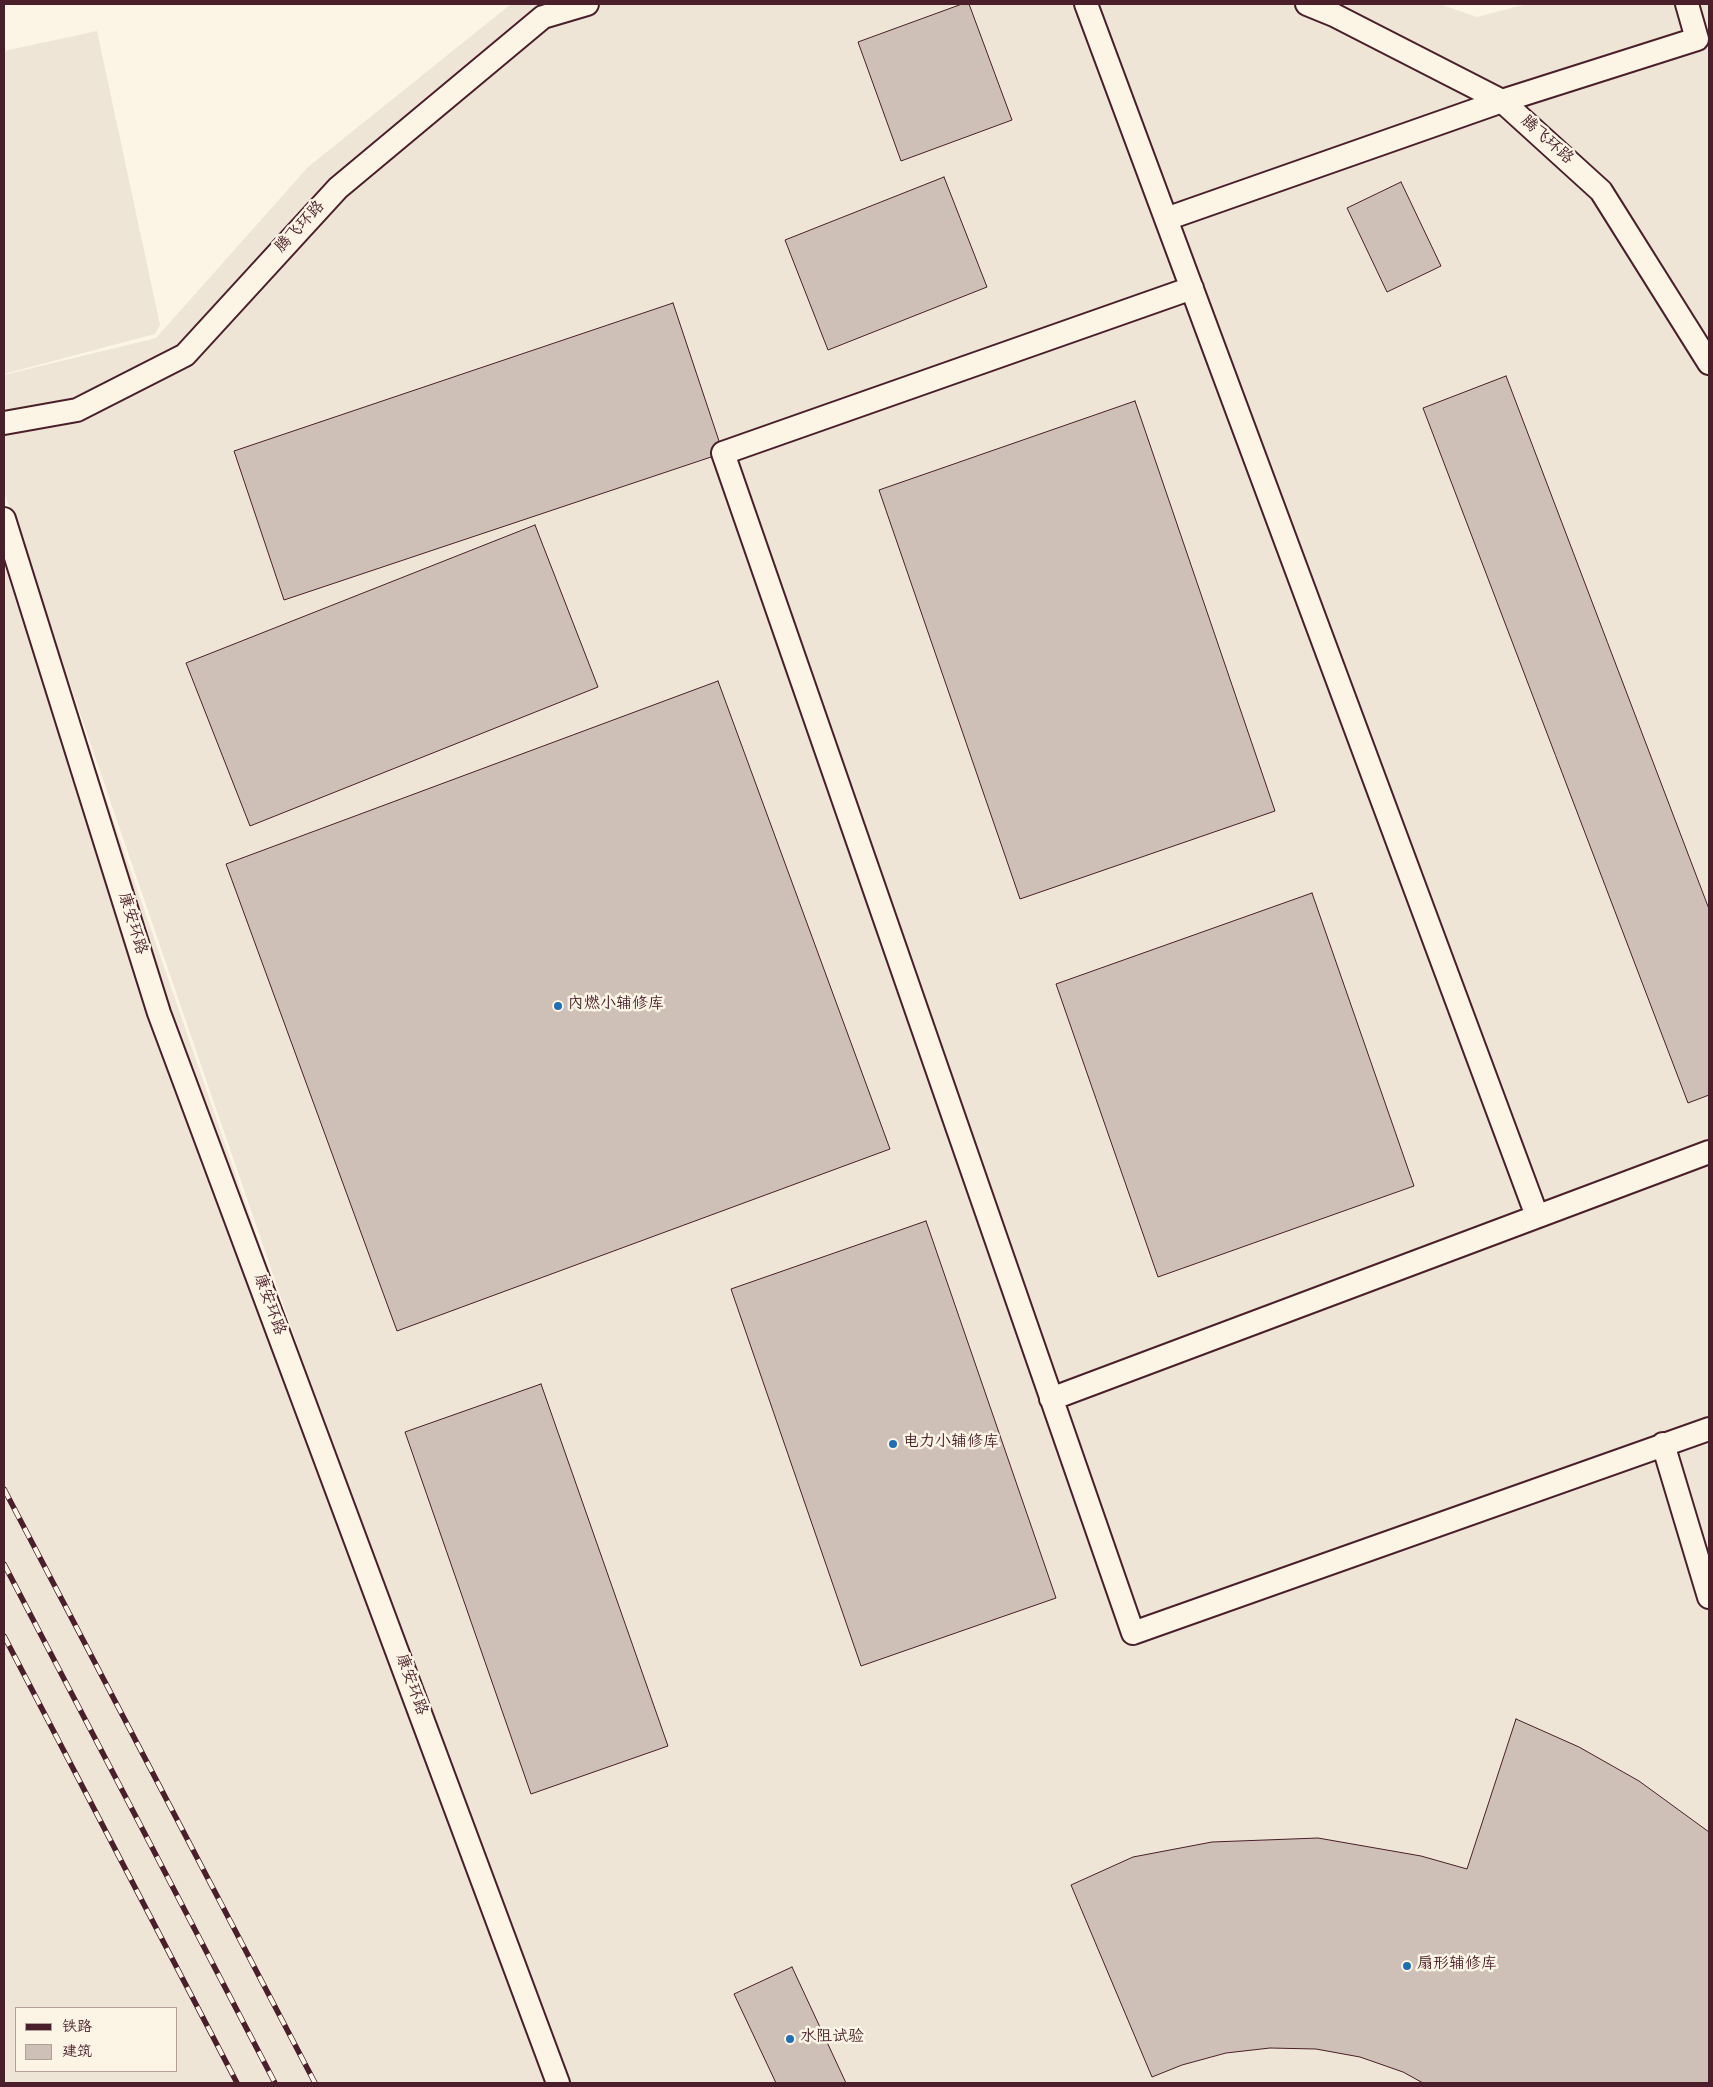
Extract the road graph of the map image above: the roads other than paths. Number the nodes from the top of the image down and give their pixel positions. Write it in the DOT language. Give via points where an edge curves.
graph roads {
  1 [pos="587,4"];
  2 [pos="1086,4"];
  3 [pos="1307,4"];
  4 [pos="1687,4"];
  5 [pos="1502,101"];
  6 [pos="1166,219"];
  7 [pos="1192,288"];
  8 [pos="1709,363"];
  9 [pos="4,423"];
  10 [pos="4,519"];
  11 [pos="1709,1152"];
  12 [pos="1537,1216"];
  13 [pos="1051,1399"];
  14 [pos="1709,1429"];
  15 [pos="1663,1444"];
  16 [pos="1709,1597"];
  17 [pos="558,2083"];
  1 -- 9 [label="lane, 腾飞环路" via="543,18 338,188 185,356 77,410"];
  2 -- 6 [label="lane"];
  3 -- 5 [label="lane, 腾飞环路"];
  4 -- 5 [label="lane" via="1697,39"];
  5 -- 6 [label="lane"];
  5 -- 8 [label="lane, 腾飞环路" via="1601,191"];
  6 -- 7 [label="lane"];
  7 -- 12 [label="lane"];
  7 -- 13 [label="lane" via="723,453"];
  10 -- 17 [label="lane, 康安环路" via="159,1013"];
  11 -- 12 [label="lane"];
  12 -- 13 [label="lane"];
  13 -- 15 [label="lane" via="1133,1634"];
  14 -- 15 [label="lane"];
  15 -- 16 [label="lane"];
}
